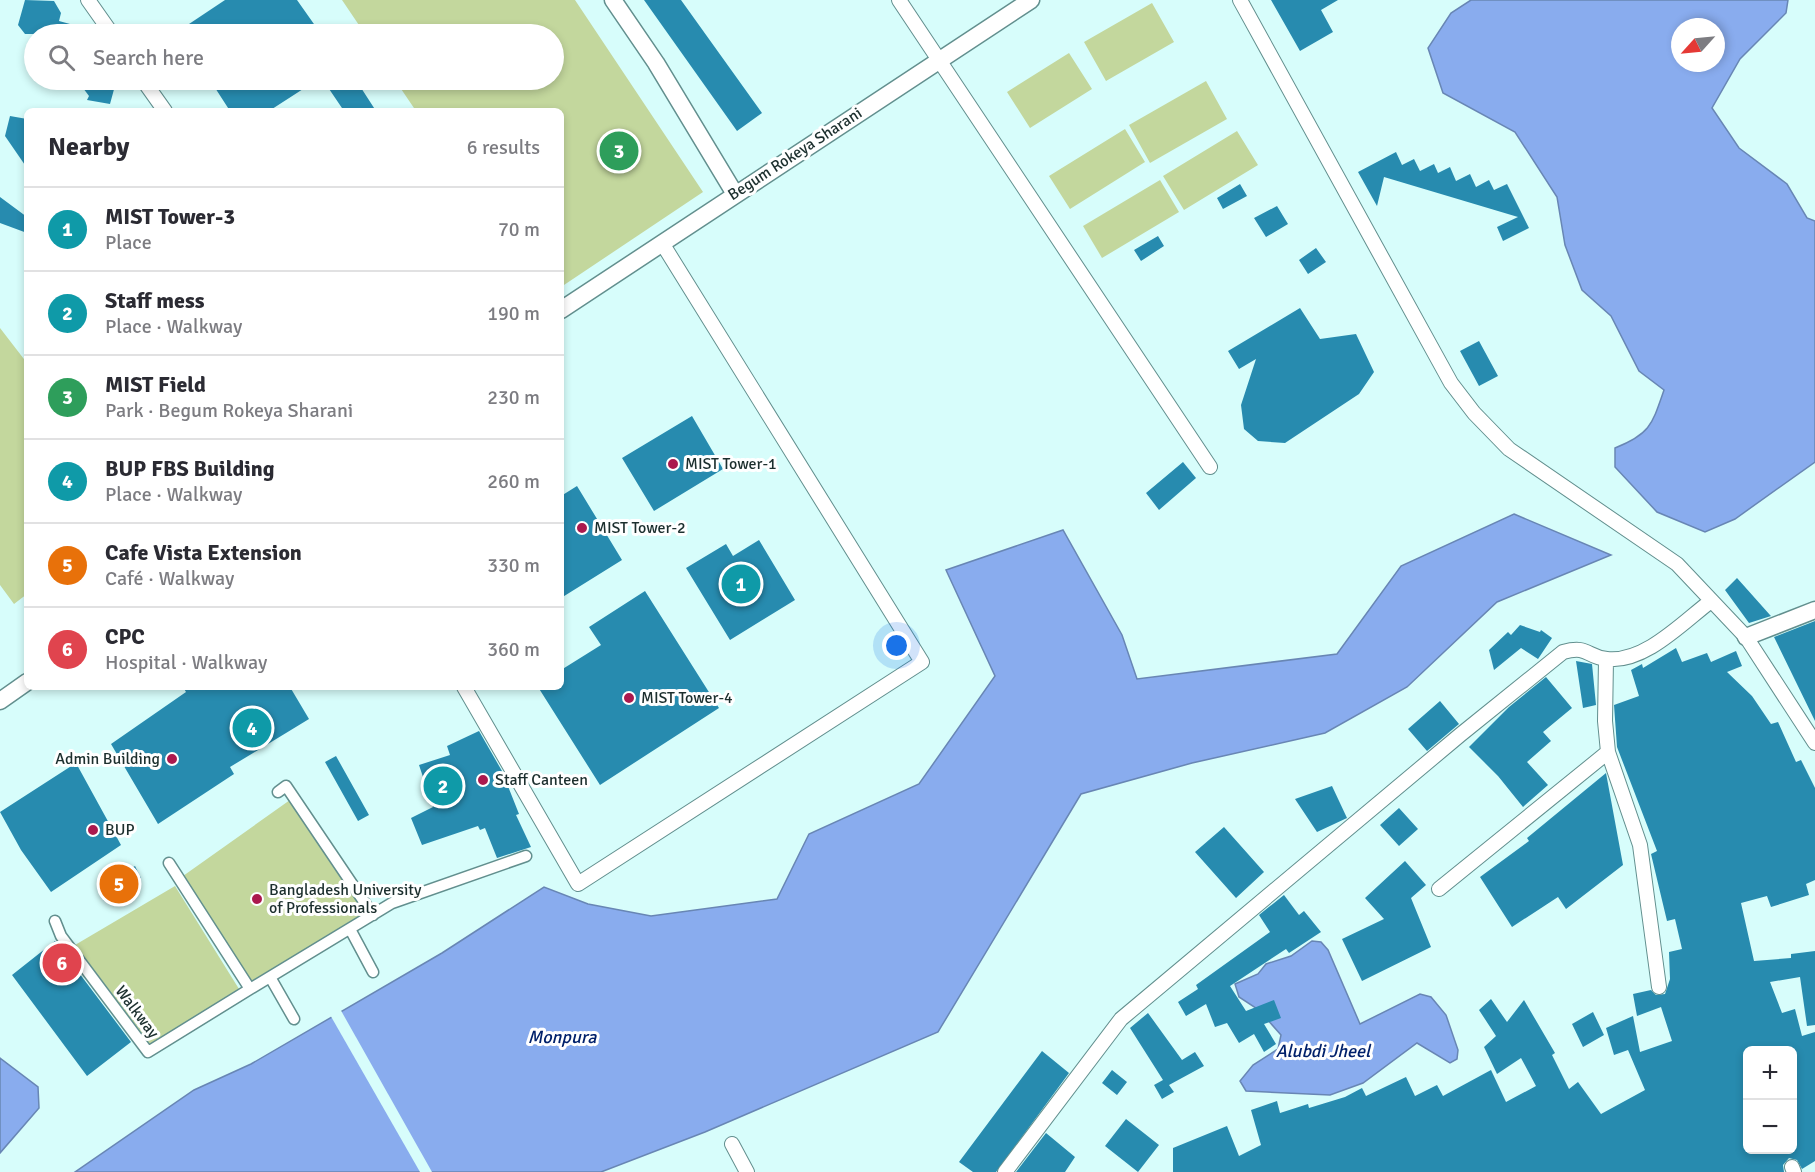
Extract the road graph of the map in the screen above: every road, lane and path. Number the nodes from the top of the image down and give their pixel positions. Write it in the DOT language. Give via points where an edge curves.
graph roads {
  1 [pos="88,0"];
  2 [pos="613,0"];
  3 [pos="899,0"];
  4 [pos="1031,0"];
  5 [pos="1240,0"];
  6 [pos="105,24"];
  7 [pos="940,60"];
  8 [pos="150,90"];
  9 [pos="163,108"];
  10 [pos="735,194"];
  11 [pos="662,243"];
  12 [pos="564,308"];
  13 [pos="1210,467"];
  14 [pos="1711,601"];
  15 [pos="1815,610"];
  16 [pos="1746,637"];
  17 [pos="1606,660"];
  18 [pos="24,684"];
  19 [pos="466,690"];
  20 [pos="0,701"];
  21 [pos="1815,743"];
  22 [pos="1608,752"];
  23 [pos="278,792"];
  24 [pos="526,856"];
  25 [pos="169,863"];
  26 [pos="1439,889"];
  27 [pos="373,915"];
  28 [pos="55,921"];
  29 [pos="350,929"];
  30 [pos="373,972"];
  31 [pos="270,976"];
  32 [pos="1659,987"];
  33 [pos="250,988"];
  34 [pos="294,1020"];
  35 [pos="732,1144"];
  36 [pos="747,1172"];
  37 [pos="1005,1172"];
  1 -- 6 [label="street"];
  2 -- 10 [label="street"];
  3 -- 7 [label="street"];
  4 -- 7 [label="street, Begum Rokeya Sharani"];
  5 -- 14 [label="street" via="1451,383 1474,413 1509,449 1677,564"];
  7 -- 10 [label="street, Begum Rokeya Sharani"];
  7 -- 13 [label="street"];
  8 -- 9 [label="street"];
  10 -- 11 [label="street, Begum Rokeya Sharani"];
  11 -- 12 [label="street, Begum Rokeya Sharani"];
  11 -- 19 [label="street" via="922,662 578,884"];
  14 -- 16 [label="street"];
  14 -- 17 [label="street" via="1655,644 1633,655"];
  15 -- 16 [label="street"];
  16 -- 21 [label="street"];
  17 -- 22 [label="street"];
  17 -- 37 [label="street" via="1578,648 1563,652 1167,979 1121,1019"];
  18 -- 20 [label="street"];
  22 -- 26 [label="street"];
  22 -- 32 [label="street" via="1640,846"];
  23 -- 27 [label="street" via="286,786"];
  24 -- 27 [label="street, Walkway" via="392,903"];
  25 -- 33 [label="street"];
  27 -- 29 [label="street, Walkway"];
  28 -- 33 [label="street, Walkway" via="61,936 148,1052"];
  29 -- 30 [label="street"];
  29 -- 31 [label="street, Walkway"];
  31 -- 33 [label="street, Walkway"];
  31 -- 34 [label="street"];
  35 -- 36 [label="street"];
}
